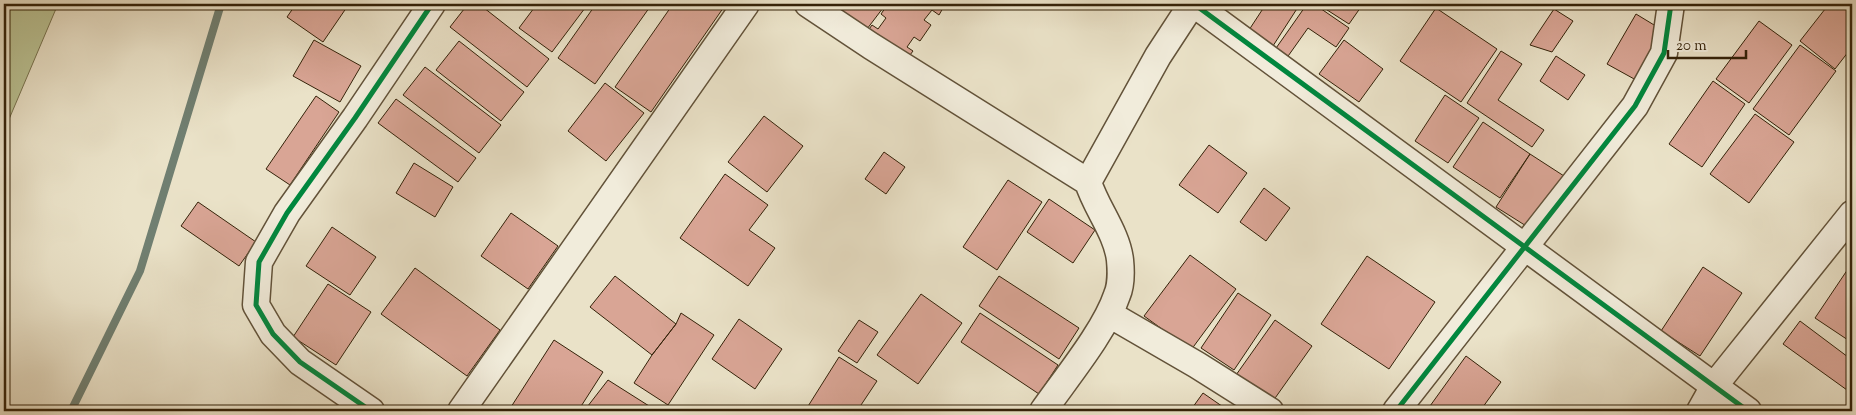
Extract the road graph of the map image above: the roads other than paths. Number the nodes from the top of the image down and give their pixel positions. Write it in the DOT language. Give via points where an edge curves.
graph roads {
  1 [pos="432,4"];
  2 [pos="746,4"];
  3 [pos="808,4"];
  4 [pos="1193,4"];
  5 [pos="1671,4"];
  6 [pos="1088,182"];
  7 [pos="1852,214"];
  8 [pos="1523,246"];
  9 [pos="1109,314"];
  10 [pos="1714,386"];
  11 [pos="371,411"];
  12 [pos="461,411"];
  13 [pos="1044,411"];
  14 [pos="1270,411"];
  15 [pos="1396,411"];
  16 [pos="1700,411"];
  17 [pos="1748,411"];
  1 -- 11 [label="street" via="287,214 260,262 256,305 273,334 300,362"];
  2 -- 12 [label="street"];
  3 -- 6 [label="street"];
  4 -- 6 [label="street" via="1158,56"];
  4 -- 8 [label="street"];
  5 -- 8 [label="street" via="1664,53 1635,106"];
  6 -- 9 [label="street" via="1120,259 1118,292"];
  7 -- 10 [label="street"];
  8 -- 10 [label="street"];
  8 -- 15 [label="street"];
  9 -- 13 [label="street"];
  9 -- 14 [label="street"];
  10 -- 16 [label="street"];
  10 -- 17 [label="street"];
}
